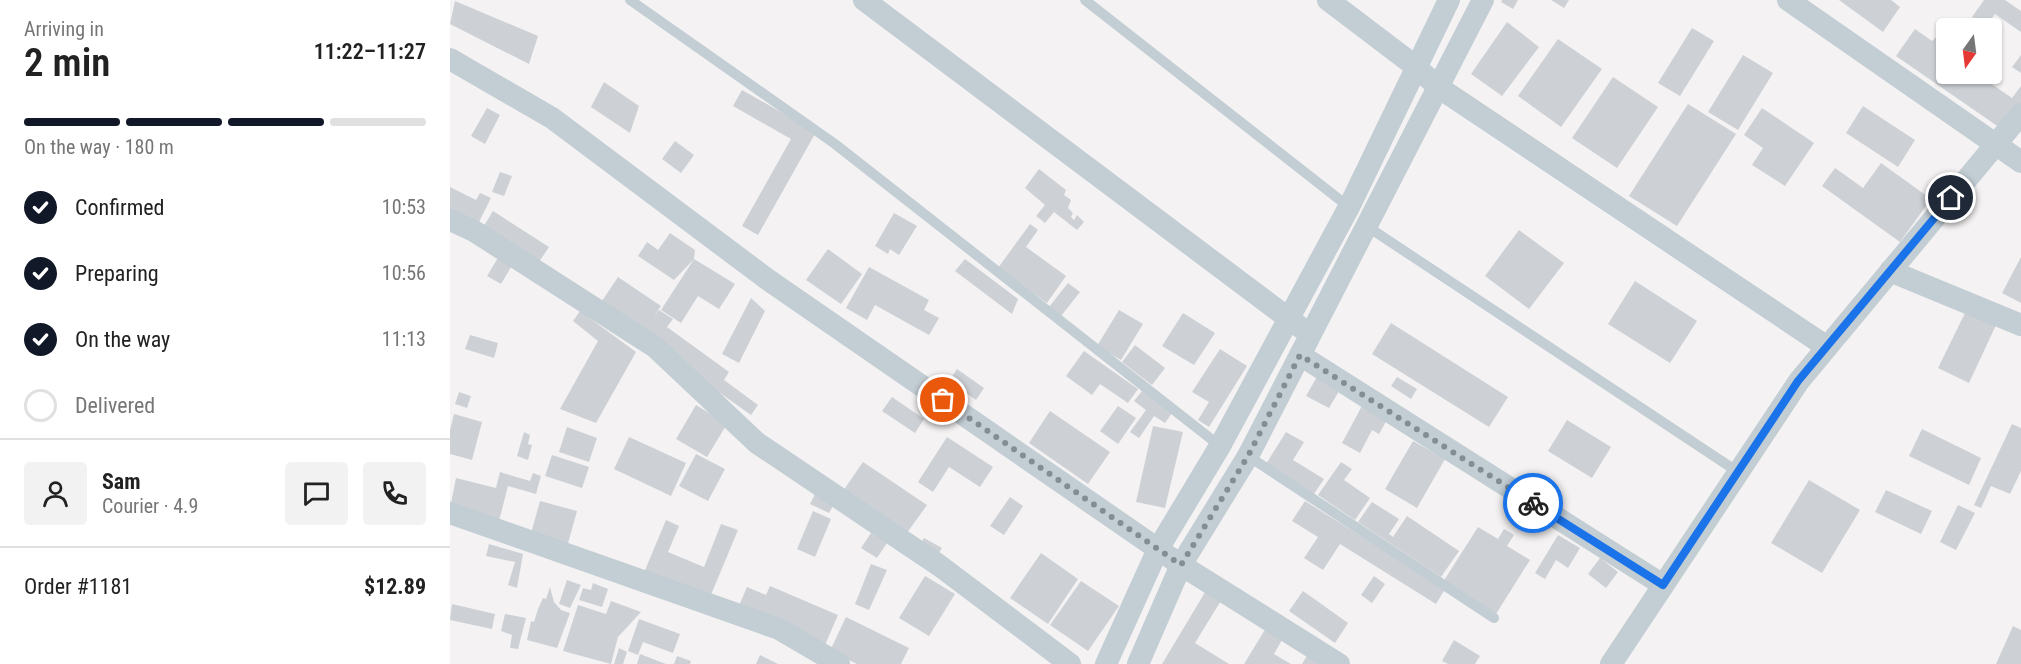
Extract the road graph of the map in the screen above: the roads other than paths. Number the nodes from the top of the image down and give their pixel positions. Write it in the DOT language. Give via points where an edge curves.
graph roads {
  1 [pos="630,0"];
  2 [pos="864,0"];
  3 [pos="1085,0"];
  4 [pos="1328,0"];
  5 [pos="1449,0"];
  6 [pos="1483,0"];
  7 [pos="1788,0"];
  8 [pos="450,59"];
  9 [pos="1415,66"];
  10 [pos="1438,87"];
  11 [pos="2021,114"];
  12 [pos="1997,143"];
  13 [pos="2021,162"];
  14 [pos="1349,207"];
  15 [pos="450,220"];
  16 [pos="1368,227"];
  17 [pos="1890,272"];
  18 [pos="1290,319"];
  19 [pos="2021,325"];
  20 [pos="1310,335"];
  21 [pos="1827,346"];
  22 [pos="1300,355"];
  23 [pos="1220,446"];
  24 [pos="1248,456"];
  25 [pos="1738,472"];
  26 [pos="450,513"];
  27 [pos="1158,549"];
  28 [pos="1181,565"];
  29 [pos="1663,585"];
  30 [pos="1494,618"];
  31 [pos="839,664"];
  32 [pos="1070,664"];
  33 [pos="1106,664"];
  34 [pos="1138,664"];
  35 [pos="1340,664"];
  36 [pos="1611,664"];
  1 -- 23 [label="lane" via="835,144"];
  2 -- 18 [label="street"];
  3 -- 14 [label="lane"];
  4 -- 9 [label="street"];
  5 -- 9 [label="street"];
  6 -- 10 [label="street"];
  7 -- 12 [label="street"];
  8 -- 27 [label="street" via="552,118 767,279"];
  9 -- 10 [label="street"];
  9 -- 14 [label="street"];
  10 -- 16 [label="street"];
  10 -- 21 [label="street"];
  11 -- 12 [label="street"];
  12 -- 13 [label="street"];
  12 -- 17 [label="street"];
  14 -- 18 [label="street"];
  15 -- 32 [label="street" via="474,231 655,347 757,443 940,566"];
  16 -- 20 [label="street"];
  16 -- 25 [label="lane"];
  17 -- 19 [label="street"];
  17 -- 21 [label="street"];
  18 -- 20 [label="street"];
  18 -- 23 [label="street"];
  20 -- 22 [label="street"];
  21 -- 25 [label="street" via="1798,381"];
  22 -- 24 [label="street"];
  22 -- 29 [label="street"];
  23 -- 27 [label="street"];
  24 -- 28 [label="street"];
  24 -- 30 [label="lane"];
  25 -- 29 [label="street"];
  26 -- 31 [label="street" via="779,629"];
  27 -- 28 [label="street"];
  27 -- 33 [label="street"];
  28 -- 34 [label="street"];
  28 -- 35 [label="street"];
  29 -- 36 [label="street"];
}
